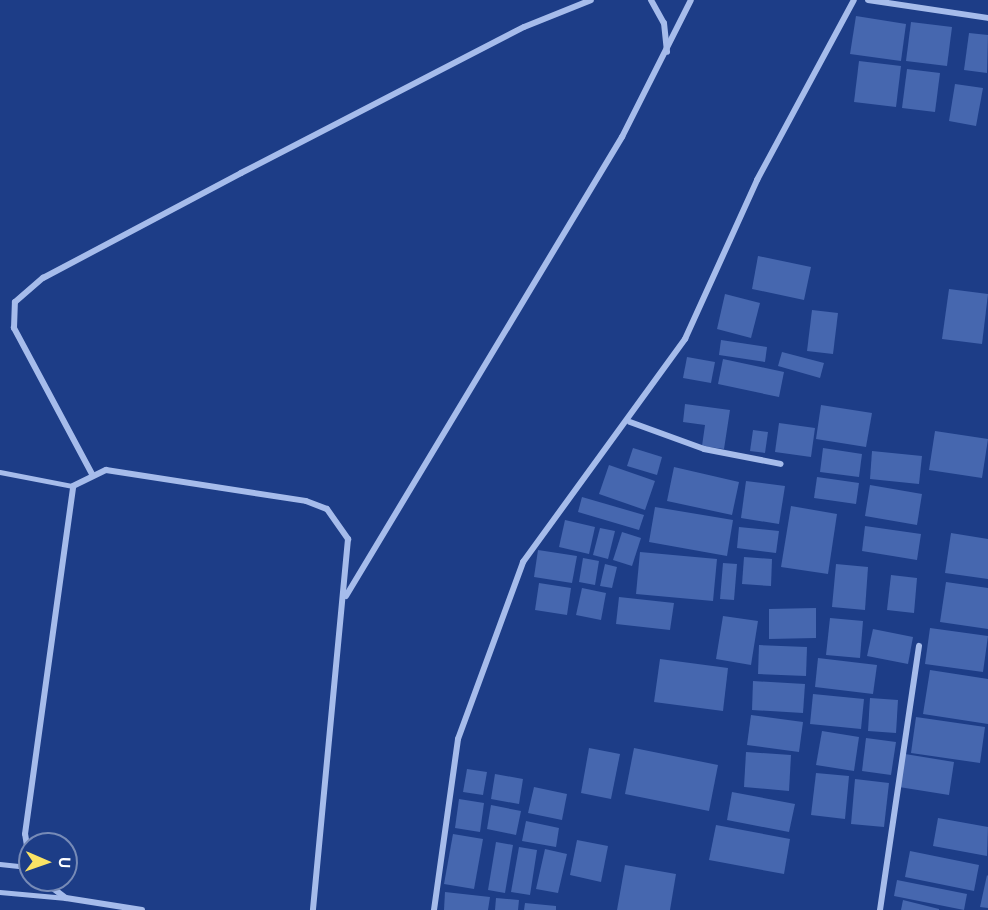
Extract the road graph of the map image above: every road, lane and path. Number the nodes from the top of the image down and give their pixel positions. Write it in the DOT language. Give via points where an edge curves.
graph roads {
  1 [pos="591,0"];
  2 [pos="651,0"];
  3 [pos="691,0"];
  4 [pos="854,0"];
  5 [pos="868,0"];
  6 [pos="988,18"];
  7 [pos="666,56"];
  8 [pos="630,422"];
  9 [pos="781,464"];
  10 [pos="0,472"];
  11 [pos="92,474"];
  12 [pos="73,486"];
  13 [pos="344,599"];
  14 [pos="919,646"];
  15 [pos="25,832"];
  16 [pos="0,864"];
  17 [pos="18,865"];
  18 [pos="0,892"];
  19 [pos="58,892"];
  20 [pos="66,898"];
  21 [pos="142,910"];
  22 [pos="313,910"];
  23 [pos="434,910"];
  24 [pos="880,910"];
  1 -- 11 [label="street" via="524,27 241,173 43,278 15,302 14,328"];
  2 -- 7 [label="street" via="664,23"];
  3 -- 7 [label="street"];
  4 -- 8 [label="street" via="757,180 686,339"];
  5 -- 6 [label="street"];
  7 -- 13 [label="street"];
  8 -- 9 [label="street" via="704,449"];
  8 -- 23 [label="street" via="523,562 496,625 458,739"];
  10 -- 12 [label="lane"];
  11 -- 12 [label="street"];
  11 -- 13 [label="street" via="106,470 306,501 327,510 348,539"];
  12 -- 15 [label="street"];
  13 -- 22 [label="street"];
  14 -- 24 [label="street"];
  16 -- 17 [label="lane"];
  18 -- 20 [label="lane"];
  19 -- 20 [label="street"];
  20 -- 21 [label="street"];
}
